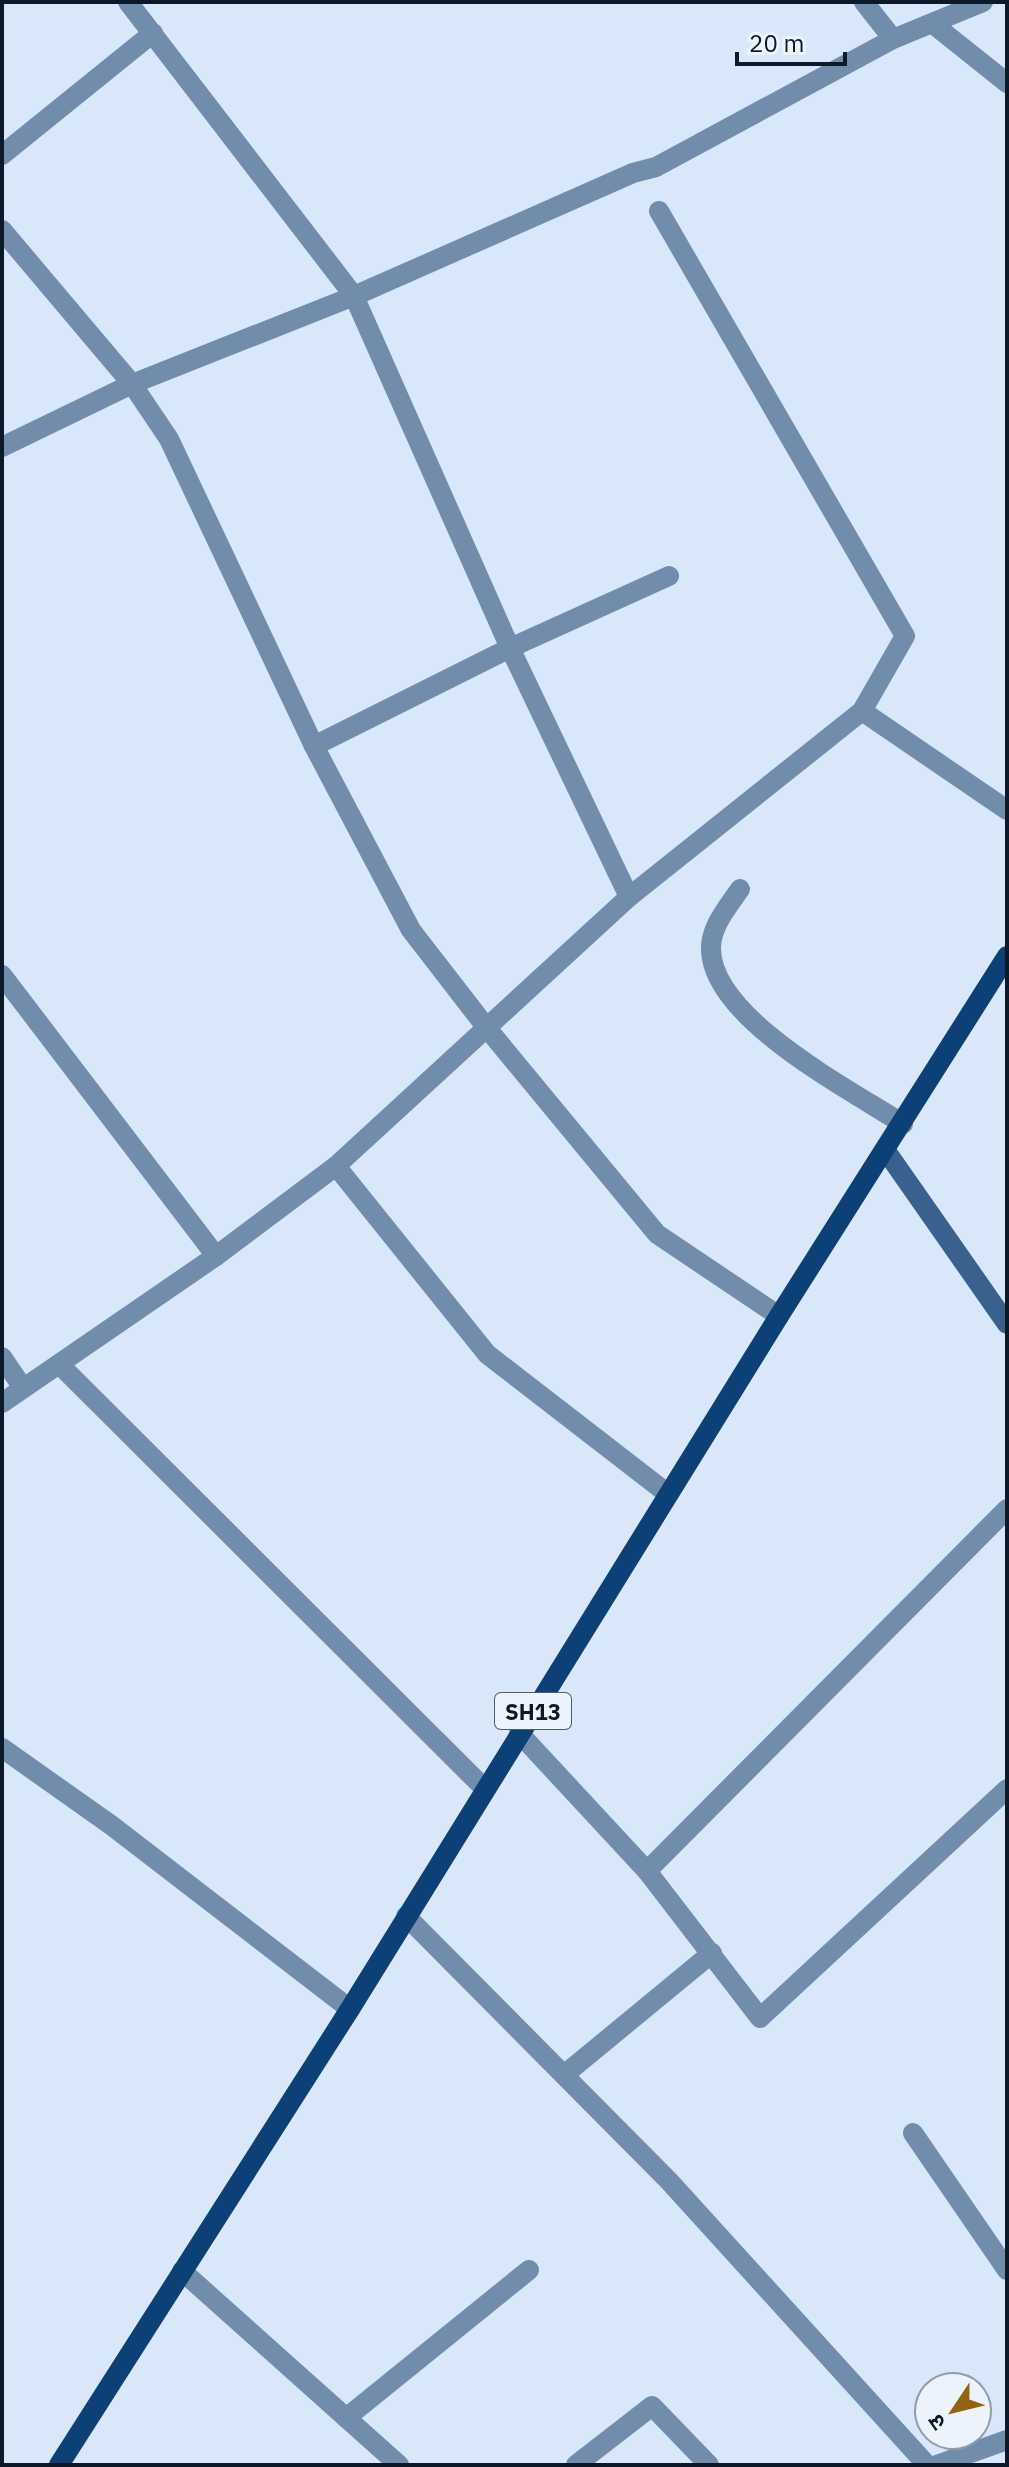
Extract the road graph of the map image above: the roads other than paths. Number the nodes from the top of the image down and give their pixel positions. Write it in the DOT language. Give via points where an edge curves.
graph roads {
  1 [pos="128,2"];
  2 [pos="864,2"];
  3 [pos="983,2"];
  4 [pos="933,24"];
  5 [pos="153,33"];
  6 [pos="893,39"];
  7 [pos="1007,83"];
  8 [pos="2,155"];
  9 [pos="659,211"];
  10 [pos="2,230"];
  11 [pos="354,296"];
  12 [pos="132,384"];
  13 [pos="2,447"];
  14 [pos="669,576"];
  15 [pos="510,648"];
  16 [pos="862,711"];
  17 [pos="314,746"];
  18 [pos="1007,810"];
  19 [pos="740,889"];
  20 [pos="629,897"];
  21 [pos="1007,956"];
  22 [pos="2,975"];
  23 [pos="486,1027"];
  24 [pos="903,1124"];
  25 [pos="886,1151"];
  26 [pos="336,1166"];
  27 [pos="216,1256"];
  28 [pos="779,1316"];
  29 [pos="1007,1324"];
  30 [pos="2,1357"];
  31 [pos="59,1364"];
  32 [pos="23,1388"];
  33 [pos="2,1403"];
  34 [pos="668,1494"];
  35 [pos="1007,1509"];
  36 [pos="519,1733"];
  37 [pos="2,1748"];
  38 [pos="484,1788"];
  39 [pos="1007,1789"];
  40 [pos="647,1871"];
  41 [pos="406,1916"];
  42 [pos="712,1953"];
  43 [pos="350,2009"];
  44 [pos="564,2075"];
  45 [pos="913,2133"];
  46 [pos="529,2270"];
  47 [pos="1007,2270"];
  48 [pos="182,2271"];
  49 [pos="346,2418"];
  50 [pos="1007,2440"];
  51 [pos="59,2465"];
  52 [pos="399,2465"];
  53 [pos="576,2465"];
  54 [pos="709,2465"];
  55 [pos="927,2465"];
  56 [pos="937,2465"];
  1 -- 5 [label="street"];
  2 -- 6 [label="street"];
  3 -- 4 [label="street"];
  4 -- 6 [label="street"];
  4 -- 7 [label="street"];
  5 -- 8 [label="street"];
  5 -- 11 [label="street"];
  6 -- 11 [label="street" via="656,167"];
  9 -- 16 [label="street" via="905,636"];
  10 -- 12 [label="street"];
  11 -- 12 [label="street"];
  11 -- 15 [label="street"];
  12 -- 13 [label="street"];
  12 -- 17 [label="street" via="169,439"];
  14 -- 15 [label="street"];
  15 -- 17 [label="street"];
  15 -- 20 [label="street"];
  16 -- 18 [label="street"];
  16 -- 20 [label="street"];
  17 -- 23 [label="street" via="411,930"];
  19 -- 24 [label="street" via="718,922 711,947 714,970 735,1002 757,1027"];
  20 -- 23 [label="street"];
  21 -- 24 [label="main road, SH13"];
  22 -- 27 [label="street"];
  23 -- 26 [label="street"];
  23 -- 28 [label="street" via="657,1234"];
  24 -- 25 [label="main road, SH13"];
  25 -- 28 [label="main road, SH13"];
  25 -- 29 [label="street"];
  26 -- 27 [label="street"];
  26 -- 34 [label="street" via="487,1354"];
  27 -- 31 [label="street"];
  28 -- 34 [label="main road, SH13"];
  30 -- 32 [label="street"];
  31 -- 32 [label="street"];
  31 -- 38 [label="street"];
  32 -- 33 [label="street"];
  34 -- 36 [label="main road, SH13"];
  35 -- 40 [label="street"];
  36 -- 38 [label="main road, SH13"];
  36 -- 40 [label="street"];
  37 -- 43 [label="street"];
  38 -- 41 [label="main road, SH13"];
  39 -- 42 [label="street" via="760,2018"];
  40 -- 42 [label="street"];
  41 -- 43 [label="main road, SH13"];
  41 -- 44 [label="street"];
  42 -- 44 [label="street"];
  43 -- 48 [label="main road, SH13"];
  44 -- 55 [label="street" via="669,2181"];
  45 -- 47 [label="street"];
  46 -- 49 [label="street"];
  48 -- 49 [label="street"];
  48 -- 51 [label="main road, SH13"];
  49 -- 52 [label="street"];
  50 -- 56 [label="street"];
  53 -- 54 [label="street" via="652,2406"];
}
